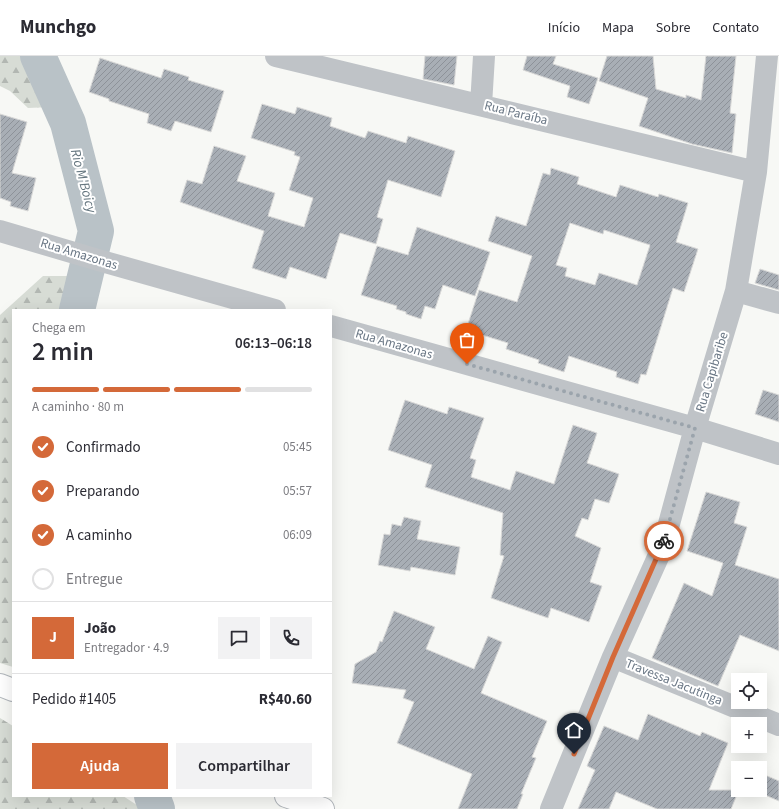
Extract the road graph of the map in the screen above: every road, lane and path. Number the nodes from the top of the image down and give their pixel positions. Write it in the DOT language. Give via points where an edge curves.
graph roads {
  1 [pos="276,56"];
  2 [pos="484,56"];
  3 [pos="771,60"];
  4 [pos="481,105"];
  5 [pos="756,172"];
  6 [pos="0,230"];
  7 [pos="736,291"];
  8 [pos="779,303"];
  9 [pos="270,309"];
  10 [pos="332,326"];
  11 [pos="695,428"];
  12 [pos="779,454"];
  13 [pos="613,657"];
  14 [pos="0,685"];
  15 [pos="12,690"];
  16 [pos="779,725"];
  17 [pos="289,797"];
  18 [pos="323,809"];
  19 [pos="551,809"];
  1 -- 4 [label="street, Rua Paraíba"];
  2 -- 4 [label="street"];
  3 -- 5 [label="street, Rua Capibaribe"];
  4 -- 5 [label="street, Rua Paraíba"];
  5 -- 7 [label="street, Rua Capibaribe"];
  6 -- 9 [label="street, Rua Amazonas"];
  7 -- 8 [label="street"];
  7 -- 11 [label="street, Rua Capibaribe"];
  10 -- 11 [label="street, Rua Amazonas"];
  11 -- 12 [label="street, Rua Amazonas"];
  11 -- 13 [label="street, Rua Capibaribe" via="663,546"];
  13 -- 16 [label="street, Travessa Jacutinga"];
  13 -- 19 [label="street, Rua Capibaribe"];
  14 -- 15 [label="main road"];
  17 -- 18 [label="main road"];
}
